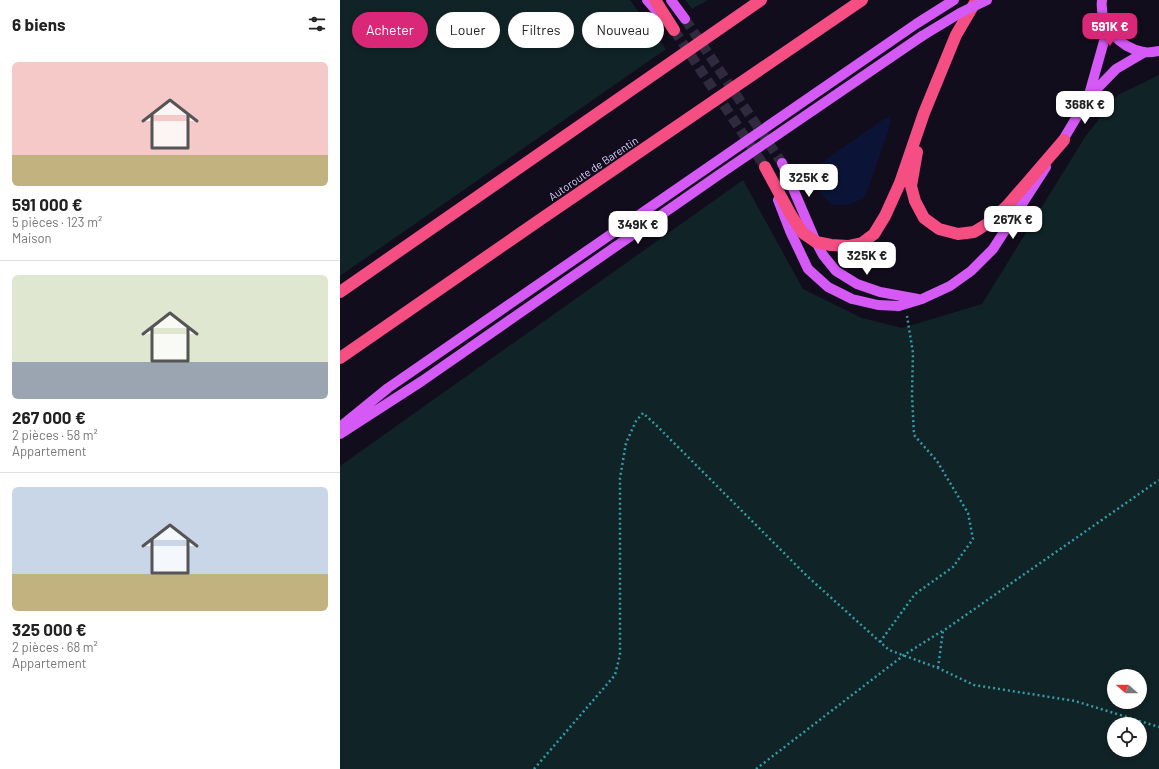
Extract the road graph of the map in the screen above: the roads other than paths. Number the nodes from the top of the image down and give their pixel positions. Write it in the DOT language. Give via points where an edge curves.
graph roads {
  1 [pos="647,0"];
  2 [pos="656,0"];
  3 [pos="671,0"];
  4 [pos="761,0"];
  5 [pos="862,0"];
  6 [pos="954,0"];
  7 [pos="976,0"];
  8 [pos="987,0"];
  9 [pos="1100,1"];
  10 [pos="685,19"];
  11 [pos="1108,27"];
  12 [pos="674,30"];
  13 [pos="1159,51"];
  14 [pos="1145,52"];
  15 [pos="1088,98"];
  16 [pos="924,114"];
  17 [pos="1064,140"];
  18 [pos="782,163"];
  19 [pos="765,167"];
  20 [pos="816,242"];
  21 [pos="340,292"];
  22 [pos="922,299"];
  23 [pos="340,358"];
  24 [pos="340,427"];
  25 [pos="340,434"];
  1 -- 12 [label="main road"];
  2 -- 12 [label="highway"];
  3 -- 10 [label="main road"];
  4 -- 21 [label="highway"];
  5 -- 23 [label="highway, Autoroute de Barentin"];
  6 -- 24 [label="main road" via="388,388"];
  7 -- 16 [label="highway" via="956,35"];
  8 -- 25 [label="main road, bridge" via="922,36 422,381"];
  9 -- 11 [label="main road"];
  11 -- 14 [label="main road" via="1117,39 1130,48"];
  11 -- 15 [label="main road"];
  13 -- 14 [label="main road"];
  14 -- 15 [label="main road" via="1116,69"];
  15 -- 17 [label="main road"];
  16 -- 17 [label="highway" via="911,186 915,202 924,218 939,229 958,234 974,232 987,224 1007,206"];
  16 -- 20 [label="highway" via="900,183 874,234 862,243 848,246"];
  17 -- 22 [label="main road" via="994,249 971,271 950,286"];
  18 -- 20 [label="main road"];
  19 -- 20 [label="highway" via="803,233"];
  19 -- 22 [label="main road" via="808,269 828,287 852,299 878,305 899,306"];
  20 -- 22 [label="main road" via="836,271 857,284 880,292"];
}
